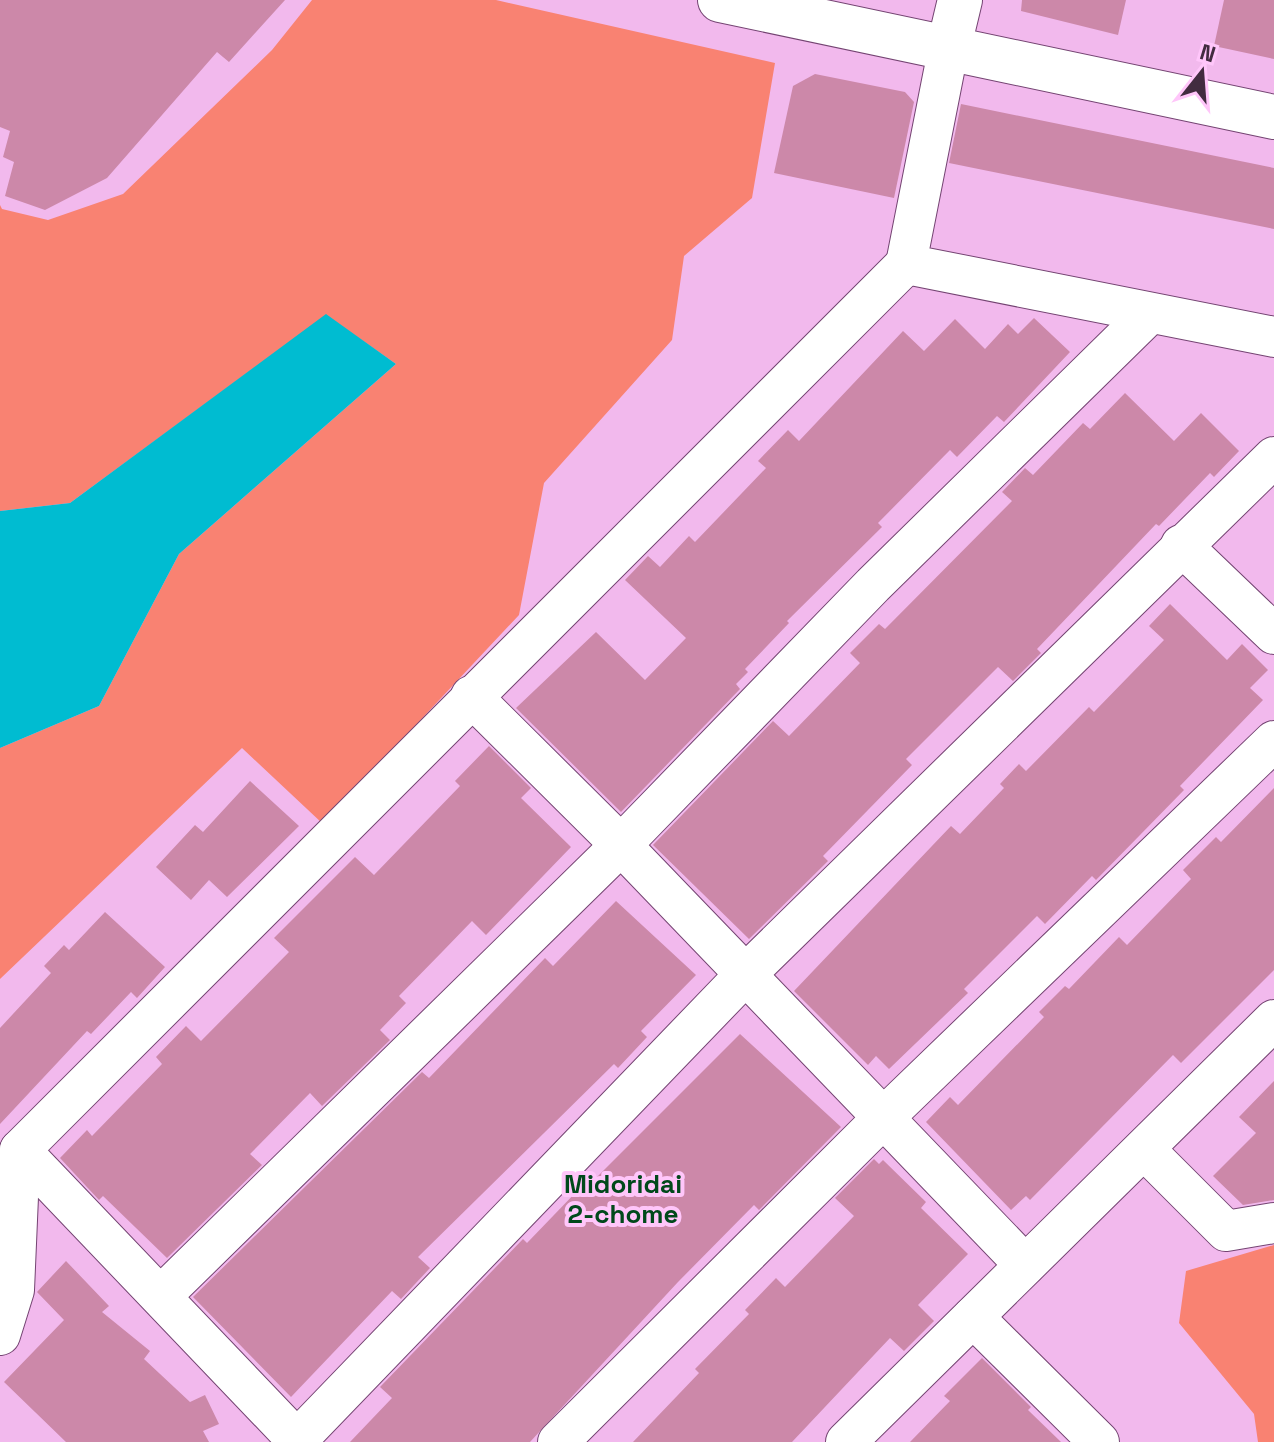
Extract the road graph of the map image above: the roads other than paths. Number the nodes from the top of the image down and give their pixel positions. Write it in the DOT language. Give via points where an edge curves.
graph roads {
  1 [pos="720,0"];
  2 [pos="960,0"];
  3 [pos="949,46"];
  4 [pos="1274,117"];
  5 [pos="906,264"];
  6 [pos="1149,314"];
  7 [pos="1274,337"];
  8 [pos="1274,457"];
  9 [pos="1181,545"];
  10 [pos="1274,634"];
  11 [pos="471,696"];
  12 [pos="1274,741"];
  13 [pos="621,845"];
  14 [pos="746,974"];
  15 [pos="1274,1020"];
  16 [pos="882,1119"];
  17 [pos="1144,1149"];
  18 [pos="20,1150"];
  19 [pos="1274,1223"];
  20 [pos="1025,1265"];
  21 [pos="161,1296"];
  22 [pos="973,1317"];
  23 [pos="0,1335"];
  24 [pos="855,1439"];
  25 [pos="297,1442"];
  26 [pos="558,1442"];
  27 [pos="1099,1442"];
  1 -- 3 [label="street"];
  2 -- 3 [label="street"];
  3 -- 4 [label="street"];
  3 -- 5 [label="street"];
  5 -- 6 [label="street"];
  5 -- 11 [label="street"];
  6 -- 7 [label="street"];
  6 -- 13 [label="street" via="873,585"];
  8 -- 9 [label="street"];
  9 -- 10 [label="street"];
  9 -- 14 [label="street"];
  11 -- 13 [label="street"];
  11 -- 18 [label="street"];
  12 -- 16 [label="street"];
  13 -- 14 [label="street"];
  13 -- 21 [label="street"];
  14 -- 16 [label="street"];
  14 -- 25 [label="street"];
  15 -- 17 [label="street"];
  16 -- 20 [label="street"];
  16 -- 26 [label="street"];
  17 -- 19 [label="street" via="1226,1231"];
  17 -- 20 [label="street"];
  18 -- 21 [label="street"];
  18 -- 23 [label="street" via="14,1290"];
  20 -- 22 [label="street"];
  21 -- 25 [label="street"];
  22 -- 24 [label="street"];
  22 -- 27 [label="street"];
}
